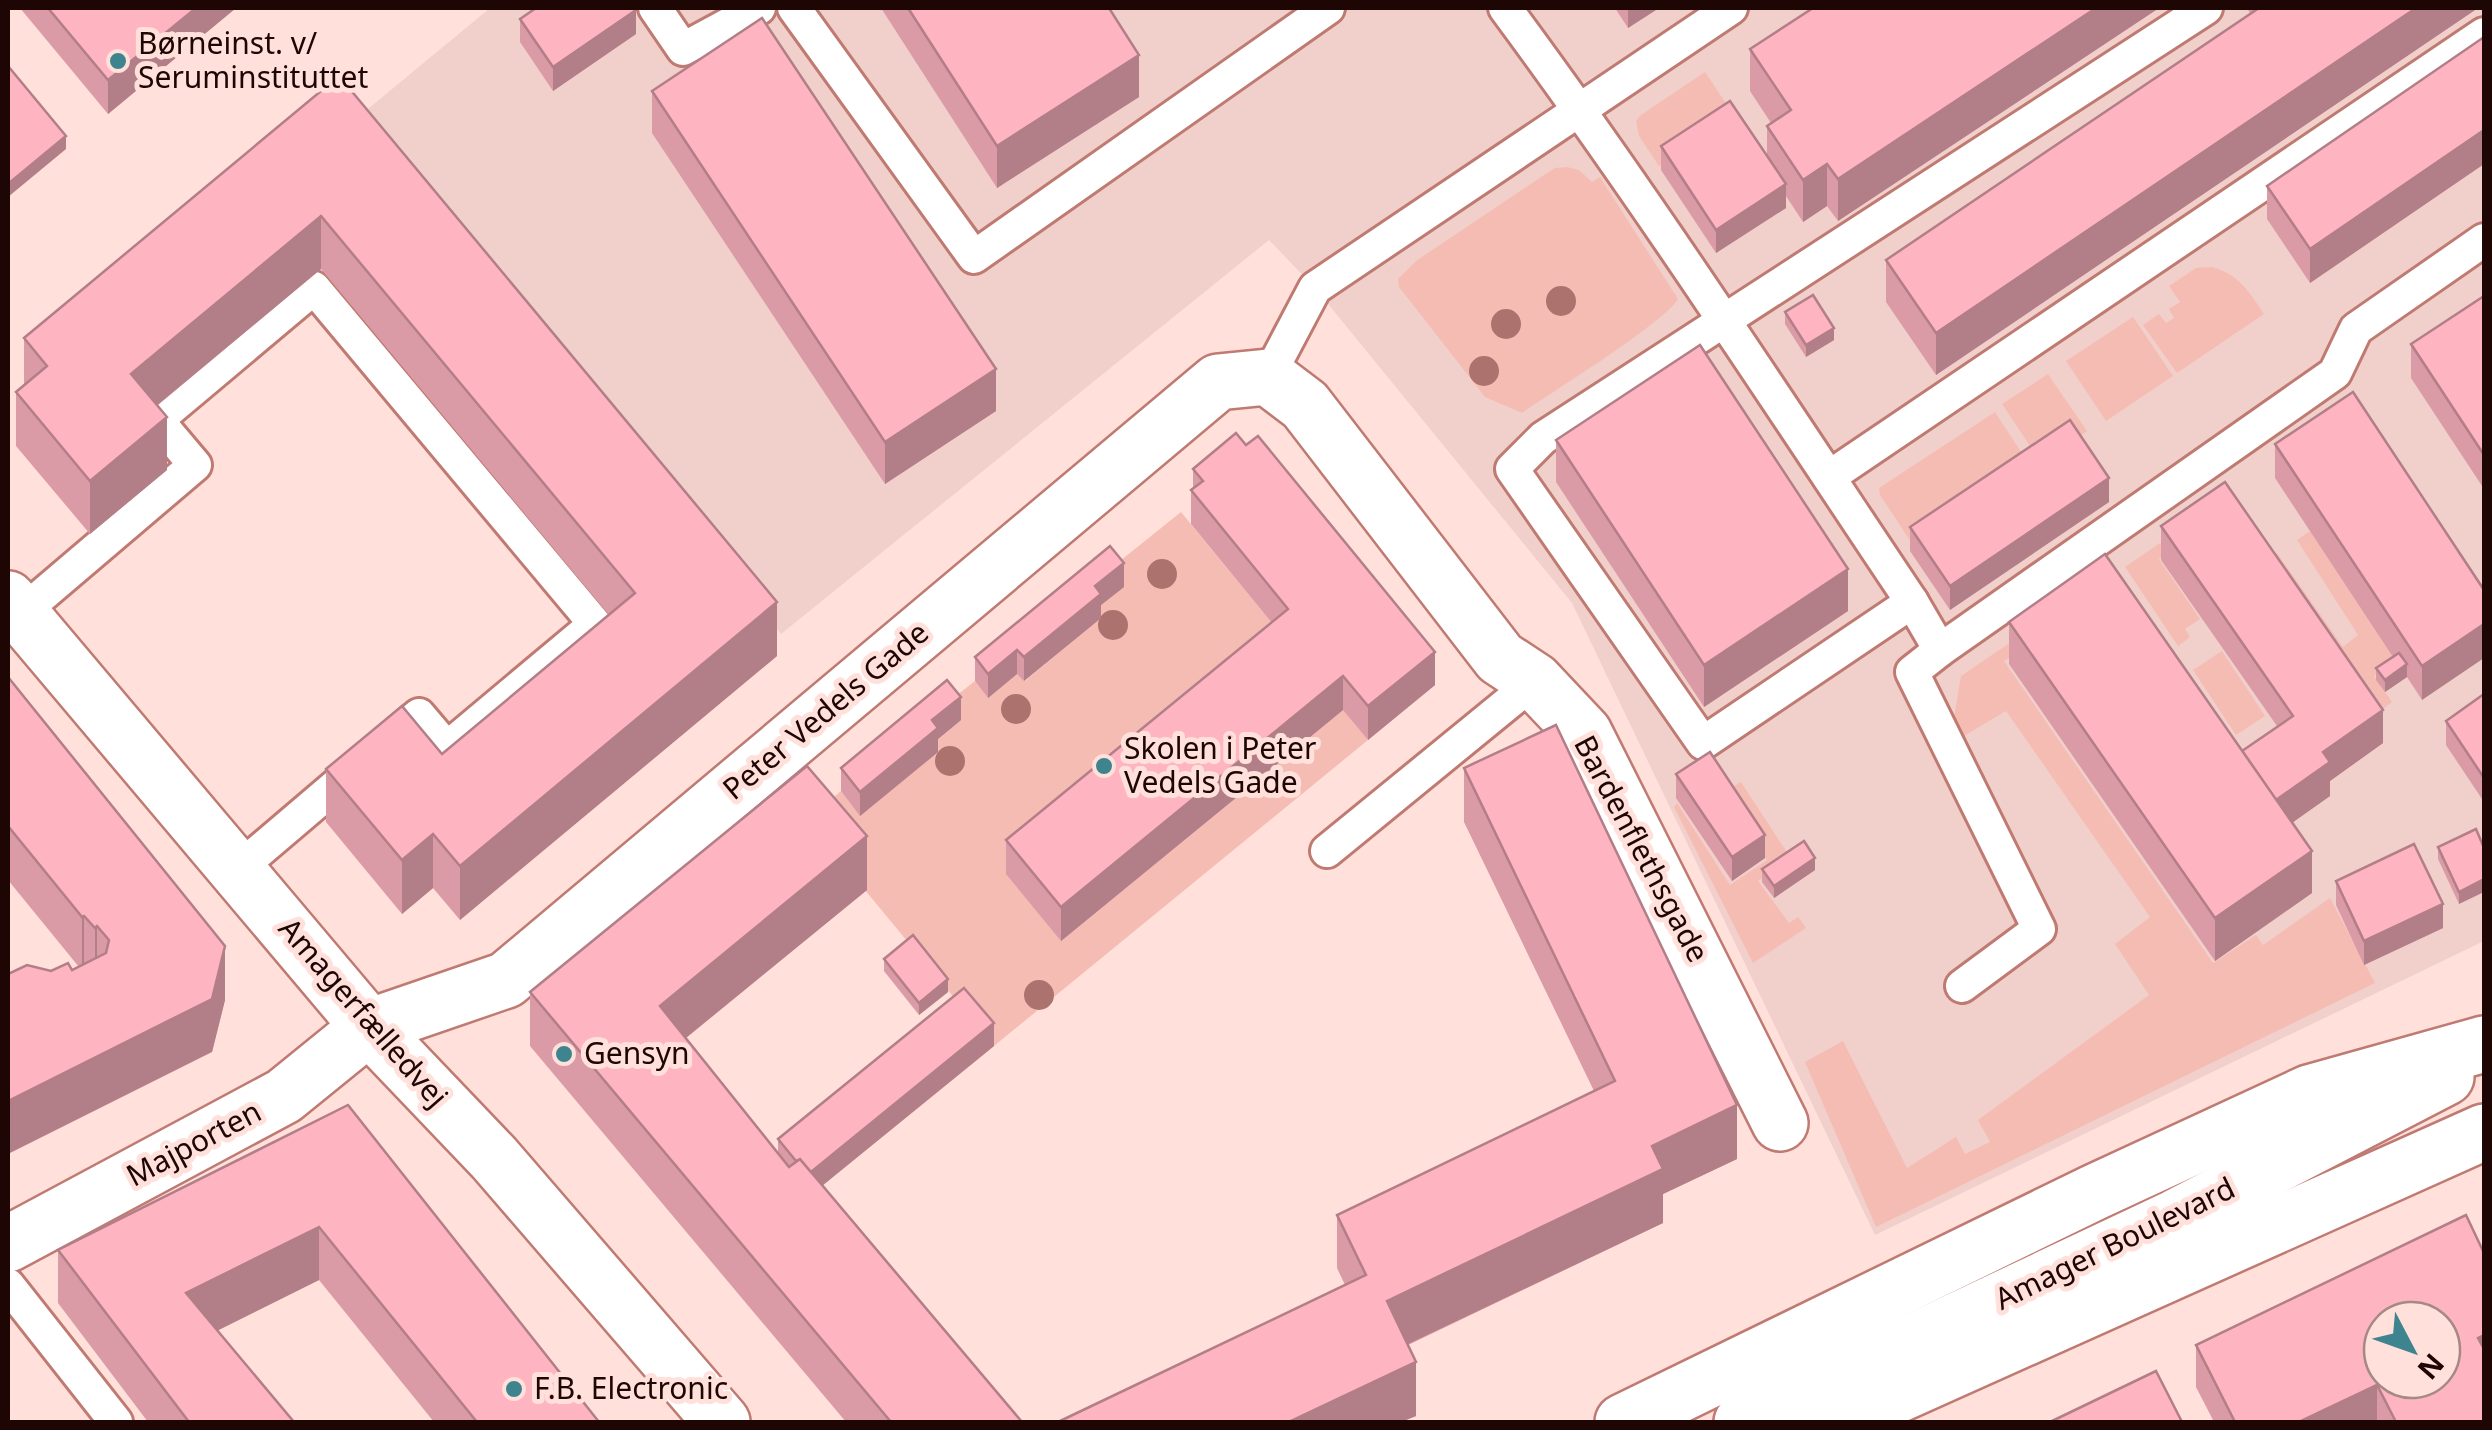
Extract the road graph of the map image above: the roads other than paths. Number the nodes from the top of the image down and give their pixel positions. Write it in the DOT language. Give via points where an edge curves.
graph roads {
  1 [pos="655,8"];
  2 [pos="759,8"];
  3 [pos="794,8"];
  4 [pos="1328,8"];
  5 [pos="1505,8"];
  6 [pos="1731,8"];
  7 [pos="2206,8"];
  8 [pos="2484,34"];
  9 [pos="1580,109"];
  10 [pos="2484,240"];
  11 [pos="1726,322"];
  12 [pos="2336,374"];
  13 [pos="1268,377"];
  14 [pos="2357,405"];
  15 [pos="1828,477"];
  16 [pos="1912,602"];
  17 [pos="14,606"];
  18 [pos="1940,650"];
  19 [pos="1535,682"];
  20 [pos="1327,851"];
  21 [pos="238,869"];
  22 [pos="1962,986"];
  23 [pos="369,1027"];
  24 [pos="2484,1044"];
  25 [pos="2484,1058"];
  26 [pos="1780,1123"];
  27 [pos="2484,1132"];
  28 [pos="8,1244"];
  29 [pos="8,1285"];
  30 [pos="1844,1421"];
  31 [pos="116,1422"];
  32 [pos="722,1422"];
  33 [pos="1624,1422"];
  34 [pos="1742,1422"];
  1 -- 2 [label="lane" via="683,49"];
  3 -- 4 [label="lane" via="974,257"];
  5 -- 9 [label="lane"];
  6 -- 9 [label="lane"];
  7 -- 11 [label="lane"];
  8 -- 15 [label="lane"];
  9 -- 11 [label="lane"];
  9 -- 13 [label="lane" via="1315,288"];
  10 -- 12 [label="lane" via="2356,329"];
  11 -- 15 [label="lane"];
  11 -- 16 [label="lane" via="1544,438 1512,470 1703,743"];
  12 -- 14 [label="lane"];
  12 -- 18 [label="lane"];
  13 -- 19 [label="street, Bardenflethsgade" via="1306,405 1500,658"];
  13 -- 23 [label="street, Peter Vedels Gade" via="1218,382 506,980"];
  15 -- 16 [label="lane"];
  16 -- 18 [label="lane"];
  17 -- 21 [label="street, Amagerfælledvej"];
  17 -- 21 [label="lane" via="195,465 158,420 314,288 596,624 448,748 420,715"];
  18 -- 22 [label="lane" via="1912,672 2039,928"];
  19 -- 20 [label="lane"];
  19 -- 26 [label="street, Bardenflethsgade" via="1584,733 1619,835"];
  21 -- 23 [label="street, Amagerfælledvej"];
  23 -- 28 [label="street, Majporten" via="284,1096"];
  23 -- 32 [label="street, Amagerfælledvej" via="494,1158"];
  24 -- 33 [label="street" via="2309,1093"];
  25 -- 34 [label="street, Amager Boulevard" via="2176,1218"];
  27 -- 30 [label="street, Amager Boulevard"];
  29 -- 31 [label="lane"];
}
